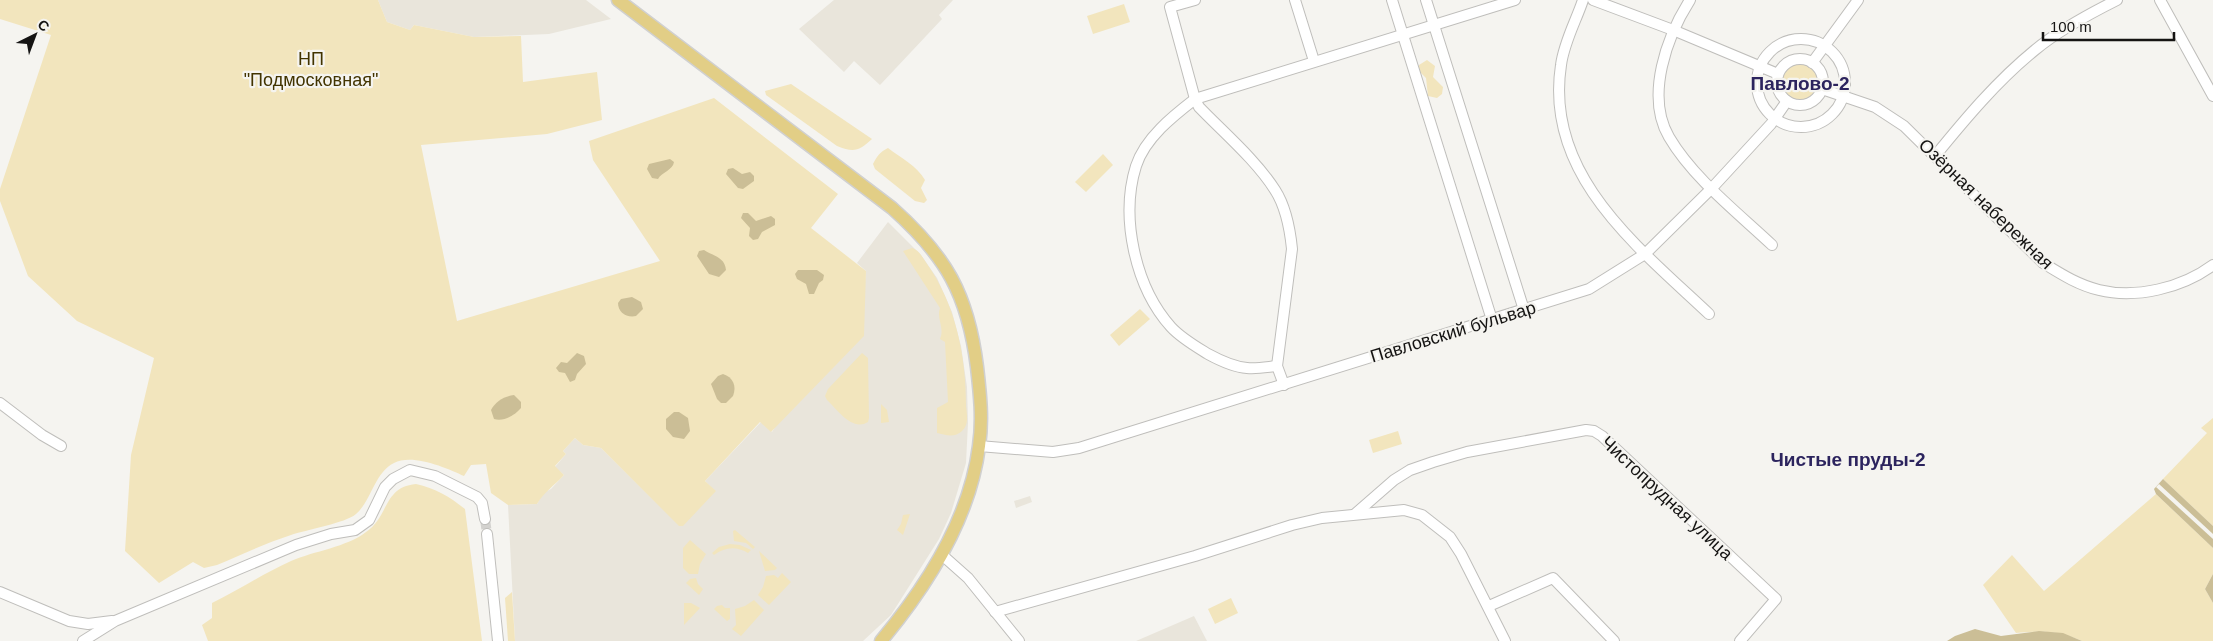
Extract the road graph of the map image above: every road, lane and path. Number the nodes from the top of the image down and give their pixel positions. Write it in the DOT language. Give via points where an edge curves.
graph roads {
  1 [pos="618,0"];
  2 [pos="1195,0"];
  3 [pos="1296,0"];
  4 [pos="1392,0"];
  5 [pos="1426,0"];
  6 [pos="1515,0"];
  7 [pos="1583,0"];
  8 [pos="1593,0"];
  9 [pos="1690,0"];
  10 [pos="1858,0"];
  11 [pos="2116,0"];
  12 [pos="2160,0"];
  13 [pos="1434,24"];
  14 [pos="1672,30"];
  15 [pos="1402,34"];
  16 [pos="1825,45"];
  17 [pos="1314,62"];
  18 [pos="1812,63"];
  19 [pos="1760,66"];
  20 [pos="1778,74"];
  21 [pos="1822,89"];
  22 [pos="1844,96"];
  23 [pos="2213,96"];
  24 [pos="1196,99"];
  25 [pos="1787,101"];
  26 [pos="1776,119"];
  27 [pos="1934,156"];
  28 [pos="1712,188"];
  29 [pos="1772,246"];
  30 [pos="1645,254"];
  31 [pos="2213,265"];
  32 [pos="1524,310"];
  33 [pos="1709,314"];
  34 [pos="1492,320"];
  35 [pos="1277,366"];
  36 [pos="1284,385"];
  37 [pos="0,403"];
  38 [pos="61,446"];
  39 [pos="979,446"];
  40 [pos="1356,514"];
  41 [pos="485,519"];
  42 [pos="487,534"];
  43 [pos="942,554"];
  44 [pos="0,592"];
  45 [pos="1489,606"];
  46 [pos="995,612"];
  47 [pos="115,621"];
  48 [pos="83,641"];
  49 [pos="498,641"];
  50 [pos="881,641"];
  51 [pos="1019,641"];
  52 [pos="1506,641"];
  53 [pos="1614,641"];
  54 [pos="1740,641"];
  1 -- 39 [label="main road" via="877,196 932,246 953,280 972,330 980,400"];
  2 -- 24 [label="street" via="1170,7"];
  3 -- 17 [label="street"];
  4 -- 15 [label="street"];
  5 -- 13 [label="street"];
  6 -- 13 [label="street"];
  7 -- 30 [label="street" via="1561,64 1559,98 1563,128 1587,186"];
  8 -- 14 [label="street"];
  9 -- 14 [label="street"];
  10 -- 16 [label="street"];
  11 -- 27 [label="street" via="2035,49 1984,96"];
  12 -- 23 [label="street"];
  13 -- 15 [label="street"];
  13 -- 32 [label="street"];
  14 -- 19 [label="street"];
  14 -- 28 [label="street" via="1658,79 1661,112 1668,136"];
  15 -- 17 [label="street"];
  15 -- 34 [label="street"];
  16 -- 18 [label="street"];
  16 -- 19 [label="street" via="1811,39 1795,39 1780,44"];
  16 -- 22 [label="street" via="1843,68"];
  17 -- 24 [label="street"];
  18 -- 20 [label="street" via="1804,60 1789,62"];
  18 -- 21 [label="street" via="1821,74"];
  19 -- 20 [label="street"];
  19 -- 26 [label="street" via="1758,90 1761,101"];
  20 -- 25 [label="street" via="1778,89"];
  21 -- 22 [label="street, Озёрная набережная"];
  21 -- 25 [label="street" via="1811,102 1803,105"];
  22 -- 26 [label="street" via="1828,118 1816,124 1802,127"];
  22 -- 27 [label="street, Озёрная набережная" via="1875,107 1904,126"];
  24 -- 35 [label="street" via="1199,107 1265,176 1284,209 1292,249"];
  24 -- 35 [label="street" via="1172,116 1136,165 1130,199 1130,236 1145,289 1171,327 1193,345 1219,360 1245,368"];
  25 -- 26 [label="street, Павловский бульвар"];
  26 -- 28 [label="street, Павловский бульвар"];
  27 -- 31 [label="street, Озёрная набережная" via="2043,263 2069,279 2099,290 2126,293 2178,284"];
  28 -- 29 [label="street"];
  28 -- 30 [label="street, Павловский бульвар"];
  30 -- 32 [label="street, Павловский бульвар" via="1589,289"];
  30 -- 33 [label="street"];
  32 -- 34 [label="street, Павловский бульвар"];
  34 -- 36 [label="street, Павловский бульвар"];
  35 -- 36 [label="street"];
  36 -- 39 [label="street, Павловский бульвар" via="1078,448 1053,452"];
  37 -- 38 [label="street"];
  39 -- 43 [label="main road" via="967,497"];
  40 -- 45 [label="street" via="1404,510 1422,515 1450,537"];
  40 -- 46 [label="street" via="1292,525 1196,556"];
  40 -- 54 [label="street, Чистопрудная улица" via="1410,470 1485,449 1594,431 1776,599"];
  41 -- 47 [label="street" via="477,497 435,476 410,470 385,487 369,520 355,530 296,544"];
  42 -- 49 [label="street"];
  43 -- 46 [label="street" via="962,571"];
  43 -- 50 [label="main road" via="906,610"];
  44 -- 47 [label="street" via="69,621 88,624"];
  45 -- 52 [label="street"];
  45 -- 53 [label="street" via="1553,578"];
  46 -- 51 [label="street"];
  47 -- 48 [label="street"];
}
